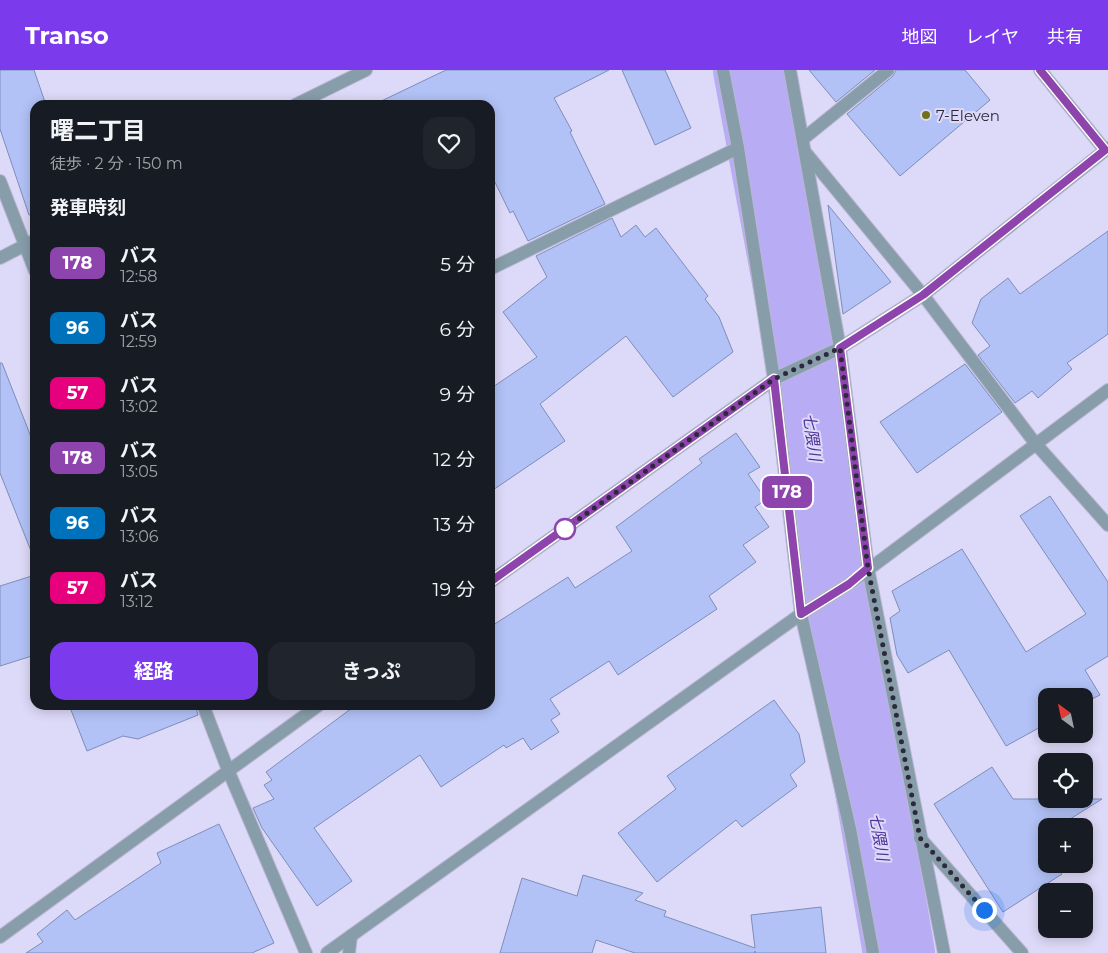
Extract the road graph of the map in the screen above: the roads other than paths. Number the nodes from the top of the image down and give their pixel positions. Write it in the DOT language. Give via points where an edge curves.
graph roads {
  1 [pos="366,70"];
  2 [pos="723,70"];
  3 [pos="790,70"];
  4 [pos="888,70"];
  5 [pos="1040,70"];
  6 [pos="304,100"];
  7 [pos="802,139"];
  8 [pos="738,148"];
  9 [pos="1106,149"];
  10 [pos="805,152"];
  11 [pos="0,182"];
  12 [pos="30,243"];
  13 [pos="0,258"];
  14 [pos="495,267"];
  15 [pos="923,295"];
  16 [pos="835,350"];
  17 [pos="774,379"];
  18 [pos="1108,390"];
  19 [pos="1035,443"];
  20 [pos="1108,525"];
  21 [pos="868,568"];
  22 [pos="495,578"];
  23 [pos="801,614"];
  24 [pos="205,710"];
  25 [pos="312,710"];
  26 [pos="228,770"];
  27 [pos="920,838"];
  28 [pos="351,936"];
  29 [pos="0,937"];
  30 [pos="306,953"];
  31 [pos="327,953"];
  32 [pos="349,953"];
  33 [pos="873,953"];
  34 [pos="944,953"];
  35 [pos="1022,953"];
  1 -- 6 [label="street"];
  2 -- 8 [label="street"];
  3 -- 7 [label="street"];
  4 -- 7 [label="street"];
  5 -- 9 [label="street"];
  7 -- 10 [label="street"];
  8 -- 14 [label="street"];
  8 -- 17 [label="street"];
  9 -- 15 [label="street"];
  10 -- 15 [label="street"];
  10 -- 16 [label="street"];
  11 -- 12 [label="street"];
  12 -- 13 [label="street"];
  15 -- 16 [label="street"];
  15 -- 19 [label="street"];
  16 -- 17 [label="street"];
  16 -- 21 [label="street"];
  17 -- 22 [label="street"];
  17 -- 23 [label="street"];
  18 -- 19 [label="street"];
  19 -- 20 [label="street"];
  19 -- 21 [label="street"];
  21 -- 23 [label="street" via="820,604"];
  21 -- 27 [label="street"];
  23 -- 28 [label="street"];
  23 -- 33 [label="street" via="850,829"];
  24 -- 26 [label="street"];
  25 -- 26 [label="street"];
  26 -- 29 [label="street"];
  26 -- 30 [label="street"];
  27 -- 34 [label="street"];
  27 -- 35 [label="street"];
  28 -- 31 [label="street"];
  28 -- 32 [label="street"];
}
